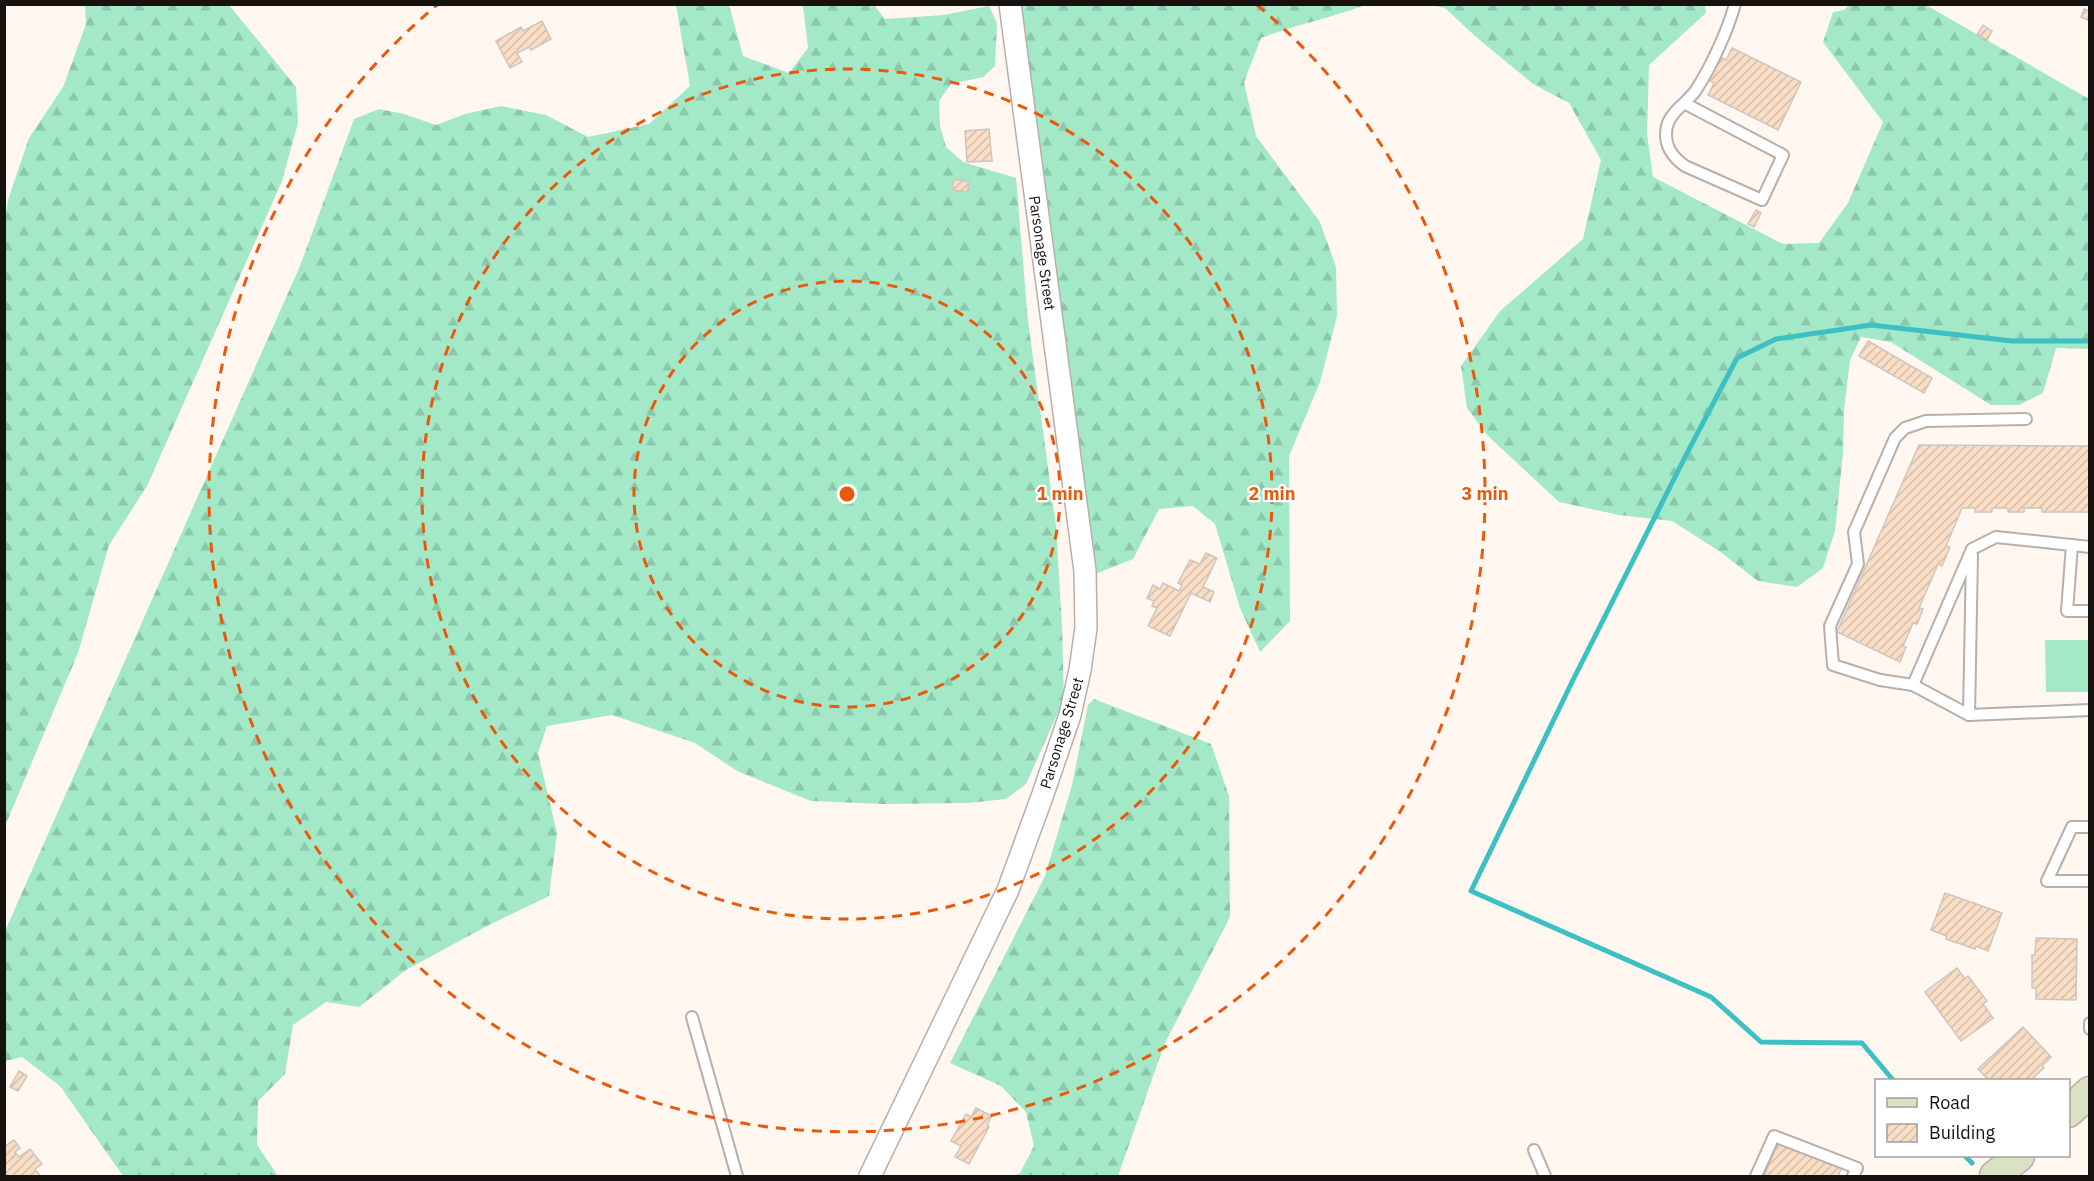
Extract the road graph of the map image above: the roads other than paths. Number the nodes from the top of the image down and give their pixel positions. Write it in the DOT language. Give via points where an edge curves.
graph roads {
  1 [pos="1010,4"];
  2 [pos="1735,4"];
  3 [pos="1684,103"];
  4 [pos="2026,419"];
  5 [pos="2072,546"];
  6 [pos="2090,548"];
  7 [pos="1972,549"];
  8 [pos="2090,611"];
  9 [pos="1913,686"];
  10 [pos="2090,710"];
  11 [pos="1969,715"];
  12 [pos="2090,827"];
  13 [pos="2090,881"];
  14 [pos="692,1017"];
  15 [pos="2090,1023"];
  16 [pos="2090,1029"];
  17 [pos="2090,1092"];
  18 [pos="2070,1110"];
  19 [pos="1534,1150"];
  20 [pos="2017,1157"];
  21 [pos="737,1176"];
  22 [pos="870,1176"];
  23 [pos="1545,1176"];
  24 [pos="1756,1176"];
  25 [pos="1853,1176"];
  26 [pos="1995,1176"];
  1 -- 22 [label="street, Parsonage Street" via="1085,571 1086,628 1070,715 1008,890"];
  2 -- 3 [label="lane" via="1698,87"];
  3 -- 3 [label="lane" via="1668,123 1670,153 1685,166 1762,200 1783,155"];
  4 -- 9 [label="lane" via="1926,421 1905,428 1895,438 1854,532 1858,564 1830,626 1833,665"];
  5 -- 6 [label="lane"];
  5 -- 7 [label="lane" via="1996,537"];
  5 -- 8 [label="lane" via="2067,611"];
  7 -- 9 [label="lane"];
  7 -- 11 [label="lane"];
  9 -- 11 [label="lane"];
  10 -- 11 [label="lane"];
  12 -- 13 [label="lane" via="2072,827 2047,881"];
  14 -- 21 [label="lane"];
  15 -- 16 [label="lane"];
  17 -- 18 [label="main road"];
  19 -- 23 [label="lane"];
  20 -- 26 [label="main road"];
  24 -- 25 [label="lane" via="1774,1136 1857,1168"];
}
